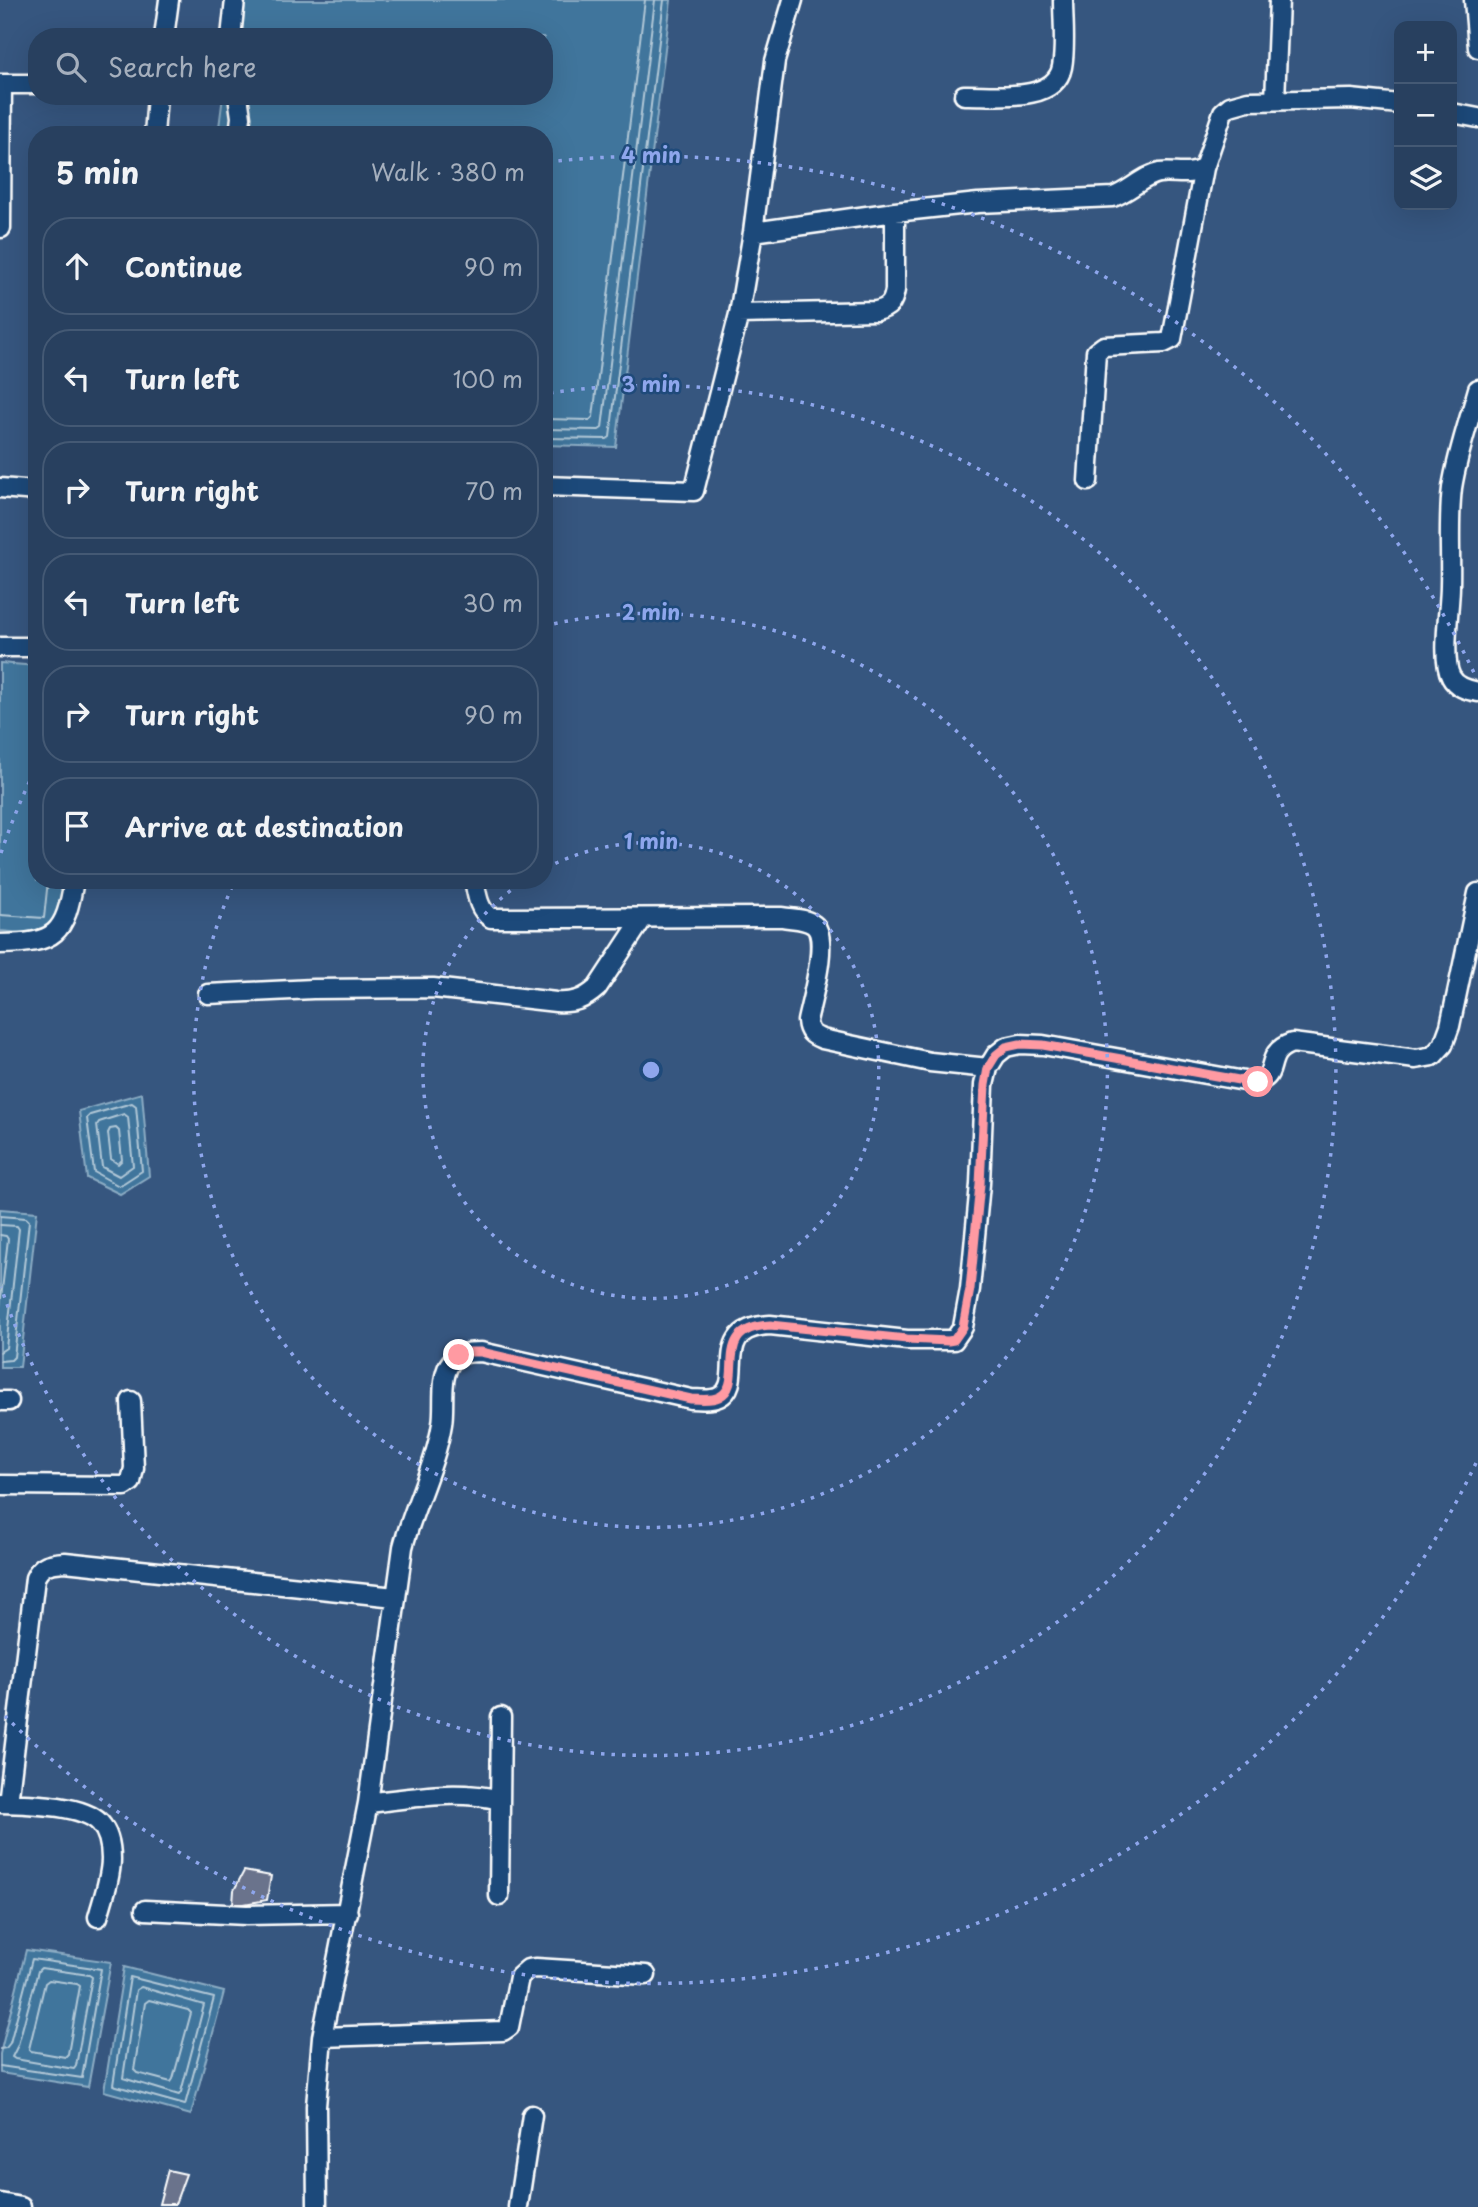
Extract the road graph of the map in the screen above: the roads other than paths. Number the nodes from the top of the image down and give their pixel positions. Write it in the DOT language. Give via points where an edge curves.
graph roads {
  1 [pos="169,0"];
  2 [pos="235,0"];
  3 [pos="793,0"];
  4 [pos="1063,0"];
  5 [pos="1279,0"];
  6 [pos="1474,0"];
  7 [pos="165,28"];
  8 [pos="232,28"];
  9 [pos="1478,48"];
  10 [pos="1,84"];
  11 [pos="28,84"];
  12 [pos="964,94"];
  13 [pos="1275,100"];
  14 [pos="1394,103"];
  15 [pos="156,105"];
  16 [pos="239,105"];
  17 [pos="1457,114"];
  18 [pos="1478,118"];
  19 [pos="155,126"];
  20 [pos="240,126"];
  21 [pos="1204,168"];
  22 [pos="895,212"];
  23 [pos="1,228"];
  24 [pos="753,232"];
  25 [pos="739,314"];
  26 [pos="1478,389"];
  27 [pos="1088,481"];
  28 [pos="553,486"];
  29 [pos="0,488"];
  30 [pos="28,490"];
  31 [pos="0,647"];
  32 [pos="28,647"];
  33 [pos="1478,692"];
  34 [pos="72,889"];
  35 [pos="476,889"];
  36 [pos="1478,893"];
  37 [pos="643,918"];
  38 [pos="0,944"];
  39 [pos="208,994"];
  40 [pos="988,1068"];
  41 [pos="131,1401"];
  42 [pos="0,1485"];
  43 [pos="395,1597"];
  44 [pos="501,1717"];
  45 [pos="500,1800"];
  46 [pos="4,1803"];
  47 [pos="368,1803"];
  48 [pos="499,1896"];
  49 [pos="145,1910"];
  50 [pos="348,1913"];
  51 [pos="98,1917"];
  52 [pos="646,1975"];
  53 [pos="322,2037"];
  54 [pos="531,2115"];
  55 [pos="0,2203"];
  56 [pos="21,2207"];
  57 [pos="317,2207"];
  58 [pos="518,2207"];
  1 -- 7 [label="street"];
  2 -- 8 [label="street"];
  3 -- 24 [label="street" via="775,61"];
  4 -- 12 [label="street" via="1062,69 1056,81 1033,93"];
  5 -- 13 [label="street"];
  6 -- 9 [label="street"];
  10 -- 11 [label="street"];
  10 -- 23 [label="street"];
  13 -- 14 [label="street"];
  13 -- 21 [label="street" via="1248,101 1223,112"];
  15 -- 19 [label="street"];
  16 -- 20 [label="street"];
  17 -- 18 [label="street"];
  21 -- 22 [label="street" via="1189,174 1152,175 1113,197"];
  21 -- 27 [label="street" via="1172,339 1104,346 1096,352"];
  22 -- 24 [label="street"];
  22 -- 25 [label="street" via="895,290 885,309"];
  24 -- 25 [label="street"];
  25 -- 28 [label="street" via="694,491"];
  26 -- 33 [label="street" via="1452,485 1446,654 1452,680"];
  29 -- 30 [label="street"];
  31 -- 32 [label="street"];
  34 -- 38 [label="street" via="57,932 38,941"];
  35 -- 37 [label="street" via="485,915 491,918"];
  36 -- 40 [label="street" via="1450,1026 1440,1051 1426,1058 1292,1042 1278,1049 1265,1080 1250,1082 1020,1044 1006,1047"];
  37 -- 39 [label="street" via="597,988 575,1002 433,988"];
  37 -- 40 [label="street" via="782,917 806,921 816,926 821,939 807,1021 812,1035 930,1062"];
  40 -- 43 [label="street" via="970,1289 963,1327 954,1340 754,1325 736,1338 728,1388 721,1396 707,1399 481,1352 459,1355 446,1371 442,1423 402,1547"];
  41 -- 42 [label="street" via="134,1468 131,1482 125,1486"];
  43 -- 46 [label="street" via="65,1562 45,1565 34,1578"];
  43 -- 47 [label="street"];
  44 -- 45 [label="street"];
  45 -- 47 [label="street" via="449,1794"];
  45 -- 48 [label="street"];
  46 -- 51 [label="street" via="54,1807 84,1813 100,1822 109,1838 111,1861"];
  47 -- 50 [label="street"];
  49 -- 50 [label="street" via="246,1915"];
  50 -- 53 [label="street"];
  52 -- 53 [label="street" via="528,1969 519,1977 509,2027 503,2031"];
  53 -- 57 [label="street" via="316,2106"];
  54 -- 58 [label="street"];
  55 -- 56 [label="street"];
}
